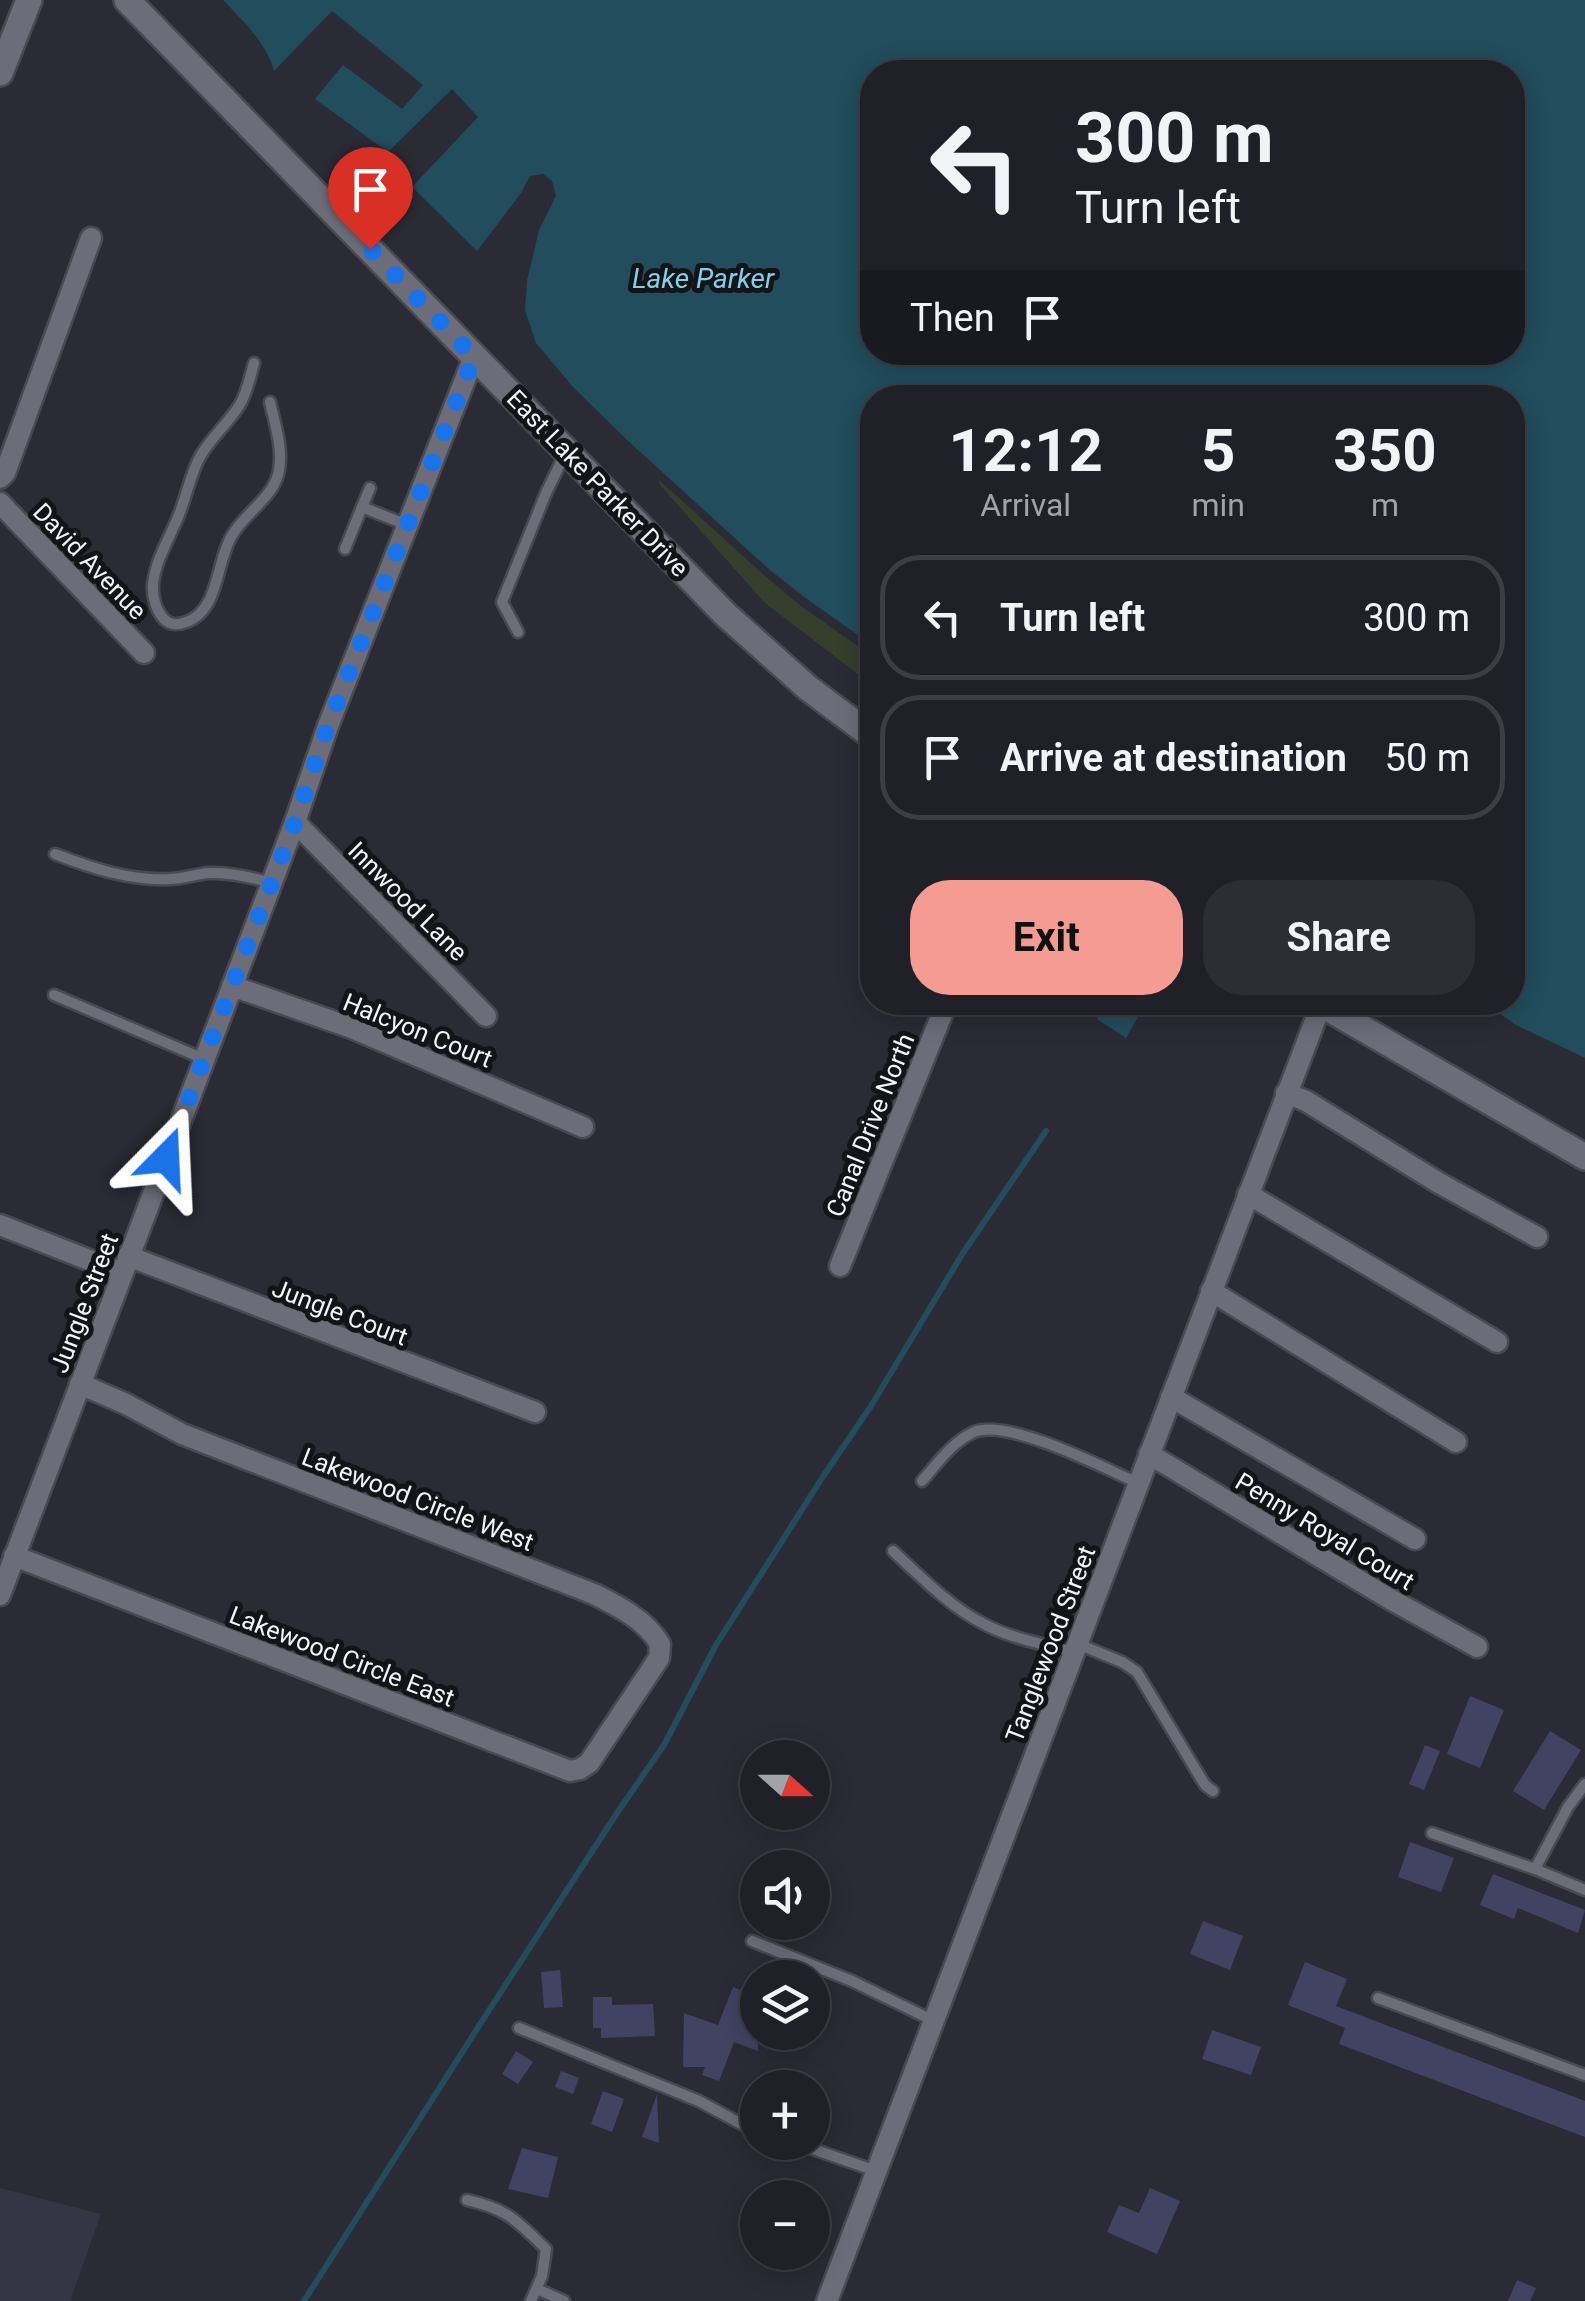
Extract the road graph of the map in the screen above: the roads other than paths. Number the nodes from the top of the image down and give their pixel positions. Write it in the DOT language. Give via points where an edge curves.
graph roads {
  1 [pos="28,0"];
  2 [pos="127,0"];
  3 [pos="0,73"];
  4 [pos="91,238"];
  5 [pos="474,357"];
  6 [pos="254,363"];
  7 [pos="270,402"];
  8 [pos="567,451"];
  9 [pos="0,478"];
  10 [pos="370,488"];
  11 [pos="0,503"];
  12 [pos="362,507"];
  13 [pos="407,525"];
  14 [pos="345,550"];
  15 [pos="518,632"];
  16 [pos="144,653"];
  17 [pos="860,727"];
  18 [pos="295,822"];
  19 [pos="55,854"];
  20 [pos="271,883"];
  21 [pos="232,986"];
  22 [pos="54,994"];
  23 [pos="943,1015"];
  24 [pos="1315,1015"];
  25 [pos="1338,1015"];
  26 [pos="486,1016"];
  27 [pos="204,1059"];
  28 [pos="1286,1093"];
  29 [pos="584,1127"];
  30 [pos="1585,1157"];
  31 [pos="1248,1194"];
  32 [pos="0,1225"];
  33 [pos="1537,1237"];
  34 [pos="125,1265"];
  35 [pos="840,1266"];
  36 [pos="1211,1292"];
  37 [pos="1496,1342"];
  38 [pos="80,1384"];
  39 [pos="1171,1397"];
  40 [pos="535,1412"];
  41 [pos="1456,1442"];
  42 [pos="1149,1454"];
  43 [pos="922,1481"];
  44 [pos="1138,1483"];
  45 [pos="1415,1539"];
  46 [pos="892,1551"];
  47 [pos="14,1556"];
  48 [pos="0,1595"];
  49 [pos="1477,1647"];
  50 [pos="1076,1648"];
  51 [pos="625,1708"];
  52 [pos="1585,1784"];
  53 [pos="1213,1790"];
  54 [pos="1432,1833"];
  55 [pos="1535,1869"];
  56 [pos="1585,1890"];
  57 [pos="752,1942"];
  58 [pos="1378,1998"];
  59 [pos="934,2020"];
  60 [pos="519,2028"];
  61 [pos="1585,2075"];
  62 [pos="740,2123"];
  63 [pos="830,2156"];
  64 [pos="876,2171"];
  65 [pos="467,2200"];
  66 [pos="537,2289"];
  67 [pos="531,2301"];
  68 [pos="564,2301"];
  69 [pos="827,2301"];
  1 -- 3 [label="street"];
  2 -- 5 [label="street, East Lake Parker Drive"];
  4 -- 9 [label="street"];
  5 -- 8 [label="street, East Lake Parker Drive"];
  5 -- 13 [label="street, Jungle Street"];
  6 -- 7 [label="lane" via="240,405 199,458 157,564 154,603 172,624 195,618 205,607 228,541 274,487 280,470"];
  8 -- 15 [label="lane" via="502,602"];
  8 -- 17 [label="street, East Lake Parker Drive" via="725,614"];
  10 -- 12 [label="lane"];
  11 -- 16 [label="street, David Avenue"];
  12 -- 13 [label="lane"];
  12 -- 14 [label="lane"];
  13 -- 18 [label="street, Jungle Street"];
  18 -- 20 [label="street, Jungle Street"];
  18 -- 26 [label="street, Innwood Lane"];
  19 -- 20 [label="lane" via="151,879 229,874"];
  20 -- 21 [label="street, Jungle Street"];
  21 -- 27 [label="street, Jungle Street"];
  21 -- 29 [label="street, Halcyon Court" via="352,1028"];
  22 -- 27 [label="lane"];
  23 -- 35 [label="street, Canal Drive North"];
  24 -- 28 [label="street, Tanglewood Street"];
  25 -- 30 [label="street"];
  27 -- 34 [label="street, Jungle Street"];
  28 -- 31 [label="street, Tanglewood Street"];
  28 -- 33 [label="street"];
  31 -- 36 [label="street, Tanglewood Street"];
  31 -- 37 [label="street"];
  32 -- 34 [label="street, Jungle Court"];
  34 -- 38 [label="street, Jungle Street"];
  34 -- 40 [label="street, Jungle Court"];
  36 -- 39 [label="street, Tanglewood Street"];
  36 -- 41 [label="street"];
  38 -- 47 [label="street, Jungle Street"];
  38 -- 51 [label="street, Lakewood Circle West" via="182,1434 618,1606 655,1636 660,1650"];
  39 -- 42 [label="street, Tanglewood Street"];
  39 -- 45 [label="street"];
  42 -- 44 [label="street, Tanglewood Street"];
  42 -- 49 [label="street, Penny Royal Court"];
  43 -- 44 [label="lane" via="965,1436 994,1429"];
  44 -- 50 [label="street, Tanglewood Street"];
  46 -- 50 [label="lane" via="983,1624 1031,1642"];
  47 -- 48 [label="street, Jungle Street"];
  47 -- 51 [label="street, Lakewood Circle East" via="570,1771 588,1763"];
  50 -- 53 [label="lane" via="1137,1672"];
  50 -- 59 [label="street, Tanglewood Street"];
  52 -- 55 [label="lane"];
  54 -- 55 [label="lane"];
  55 -- 56 [label="lane"];
  57 -- 59 [label="lane"];
  58 -- 61 [label="lane"];
  59 -- 64 [label="street, Tanglewood Street"];
  60 -- 62 [label="lane"];
  63 -- 64 [label="lane"];
  64 -- 69 [label="street, Tanglewood Street"];
  65 -- 66 [label="lane" via="494,2206 546,2249"];
  66 -- 67 [label="lane"];
  66 -- 68 [label="lane"];
}
